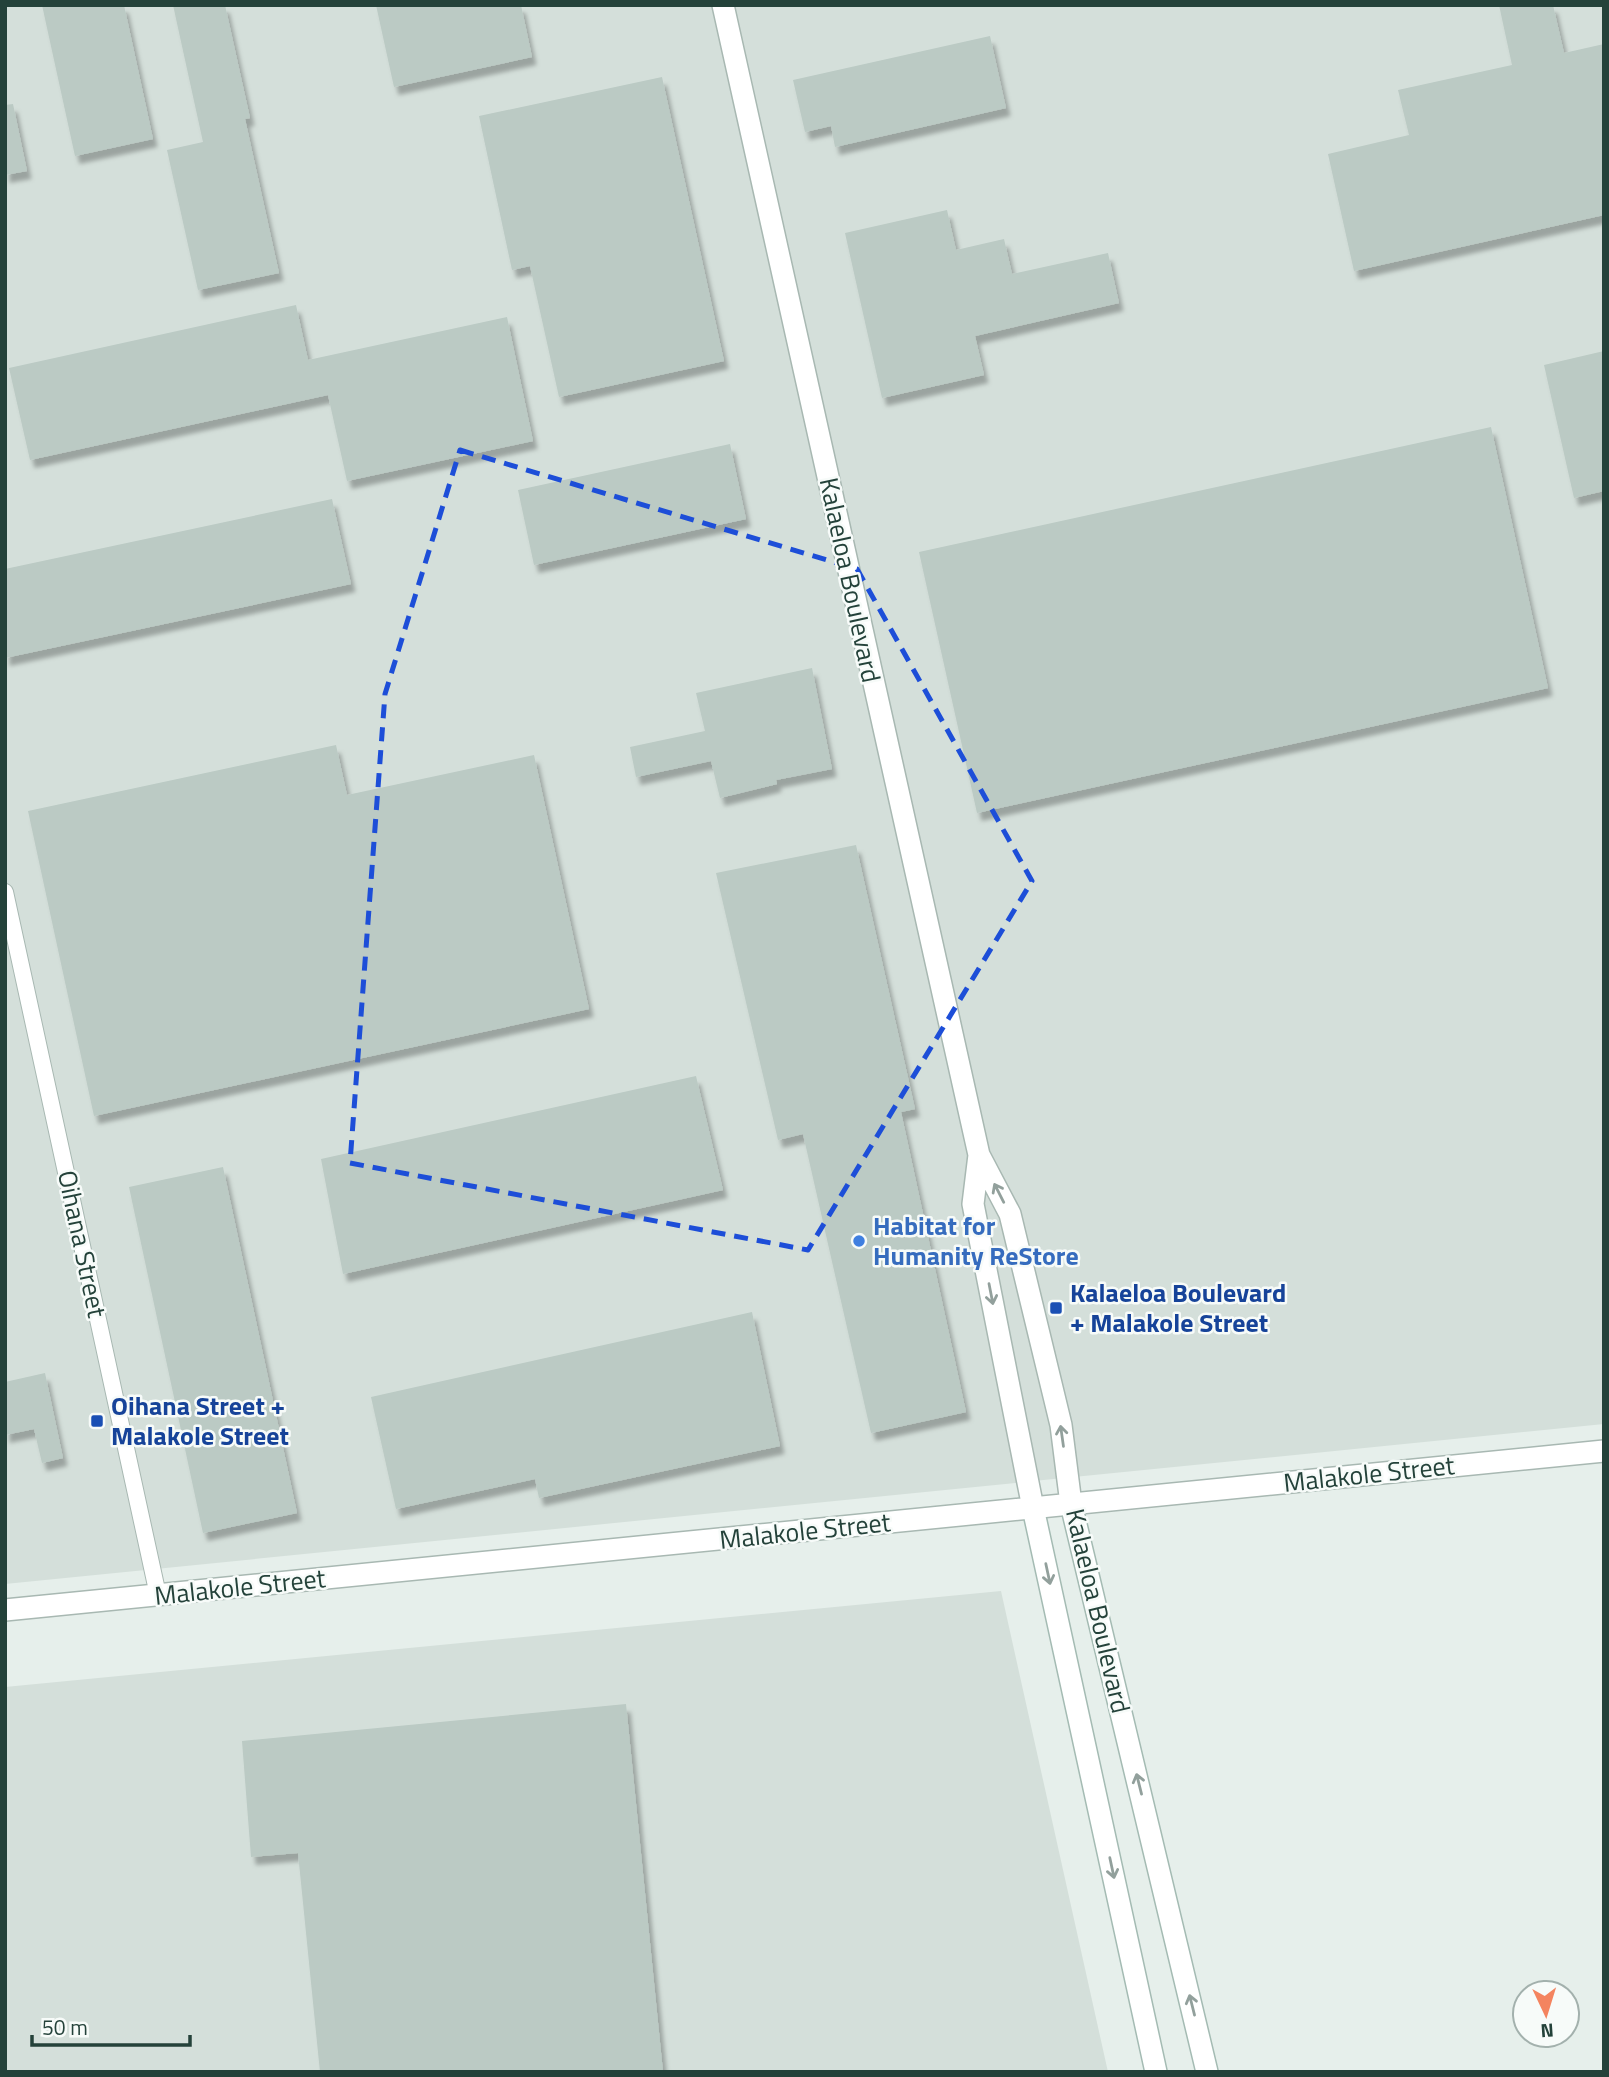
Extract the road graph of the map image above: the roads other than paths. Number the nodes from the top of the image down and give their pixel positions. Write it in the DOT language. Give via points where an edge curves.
graph roads {
  1 [pos="723,5"];
  2 [pos="5,892"];
  3 [pos="979,1154"];
  4 [pos="1604,1451"];
  5 [pos="1071,1504"];
  6 [pos="1033,1508"];
  7 [pos="158,1595"];
  8 [pos="5,1610"];
  9 [pos="1156,2072"];
  10 [pos="1207,2072"];
  1 -- 3 [label="street, Kalaeloa Boulevard"];
  2 -- 7 [label="street, Oihana Street"];
  5 -- 3 [label="street, Kalaeloa Boulevard, one-way" via="1061,1425 1010,1214"];
  3 -- 6 [label="street, Kalaeloa Boulevard, one-way" via="973,1205"];
  4 -- 5 [label="street, Malakole Street"];
  5 -- 6 [label="street, Malakole Street"];
  10 -- 5 [label="street, Kalaeloa Boulevard, one-way"];
  6 -- 7 [label="street, Malakole Street"];
  6 -- 9 [label="street, Kalaeloa Boulevard, one-way"];
  7 -- 8 [label="street, Malakole Street"];
}
